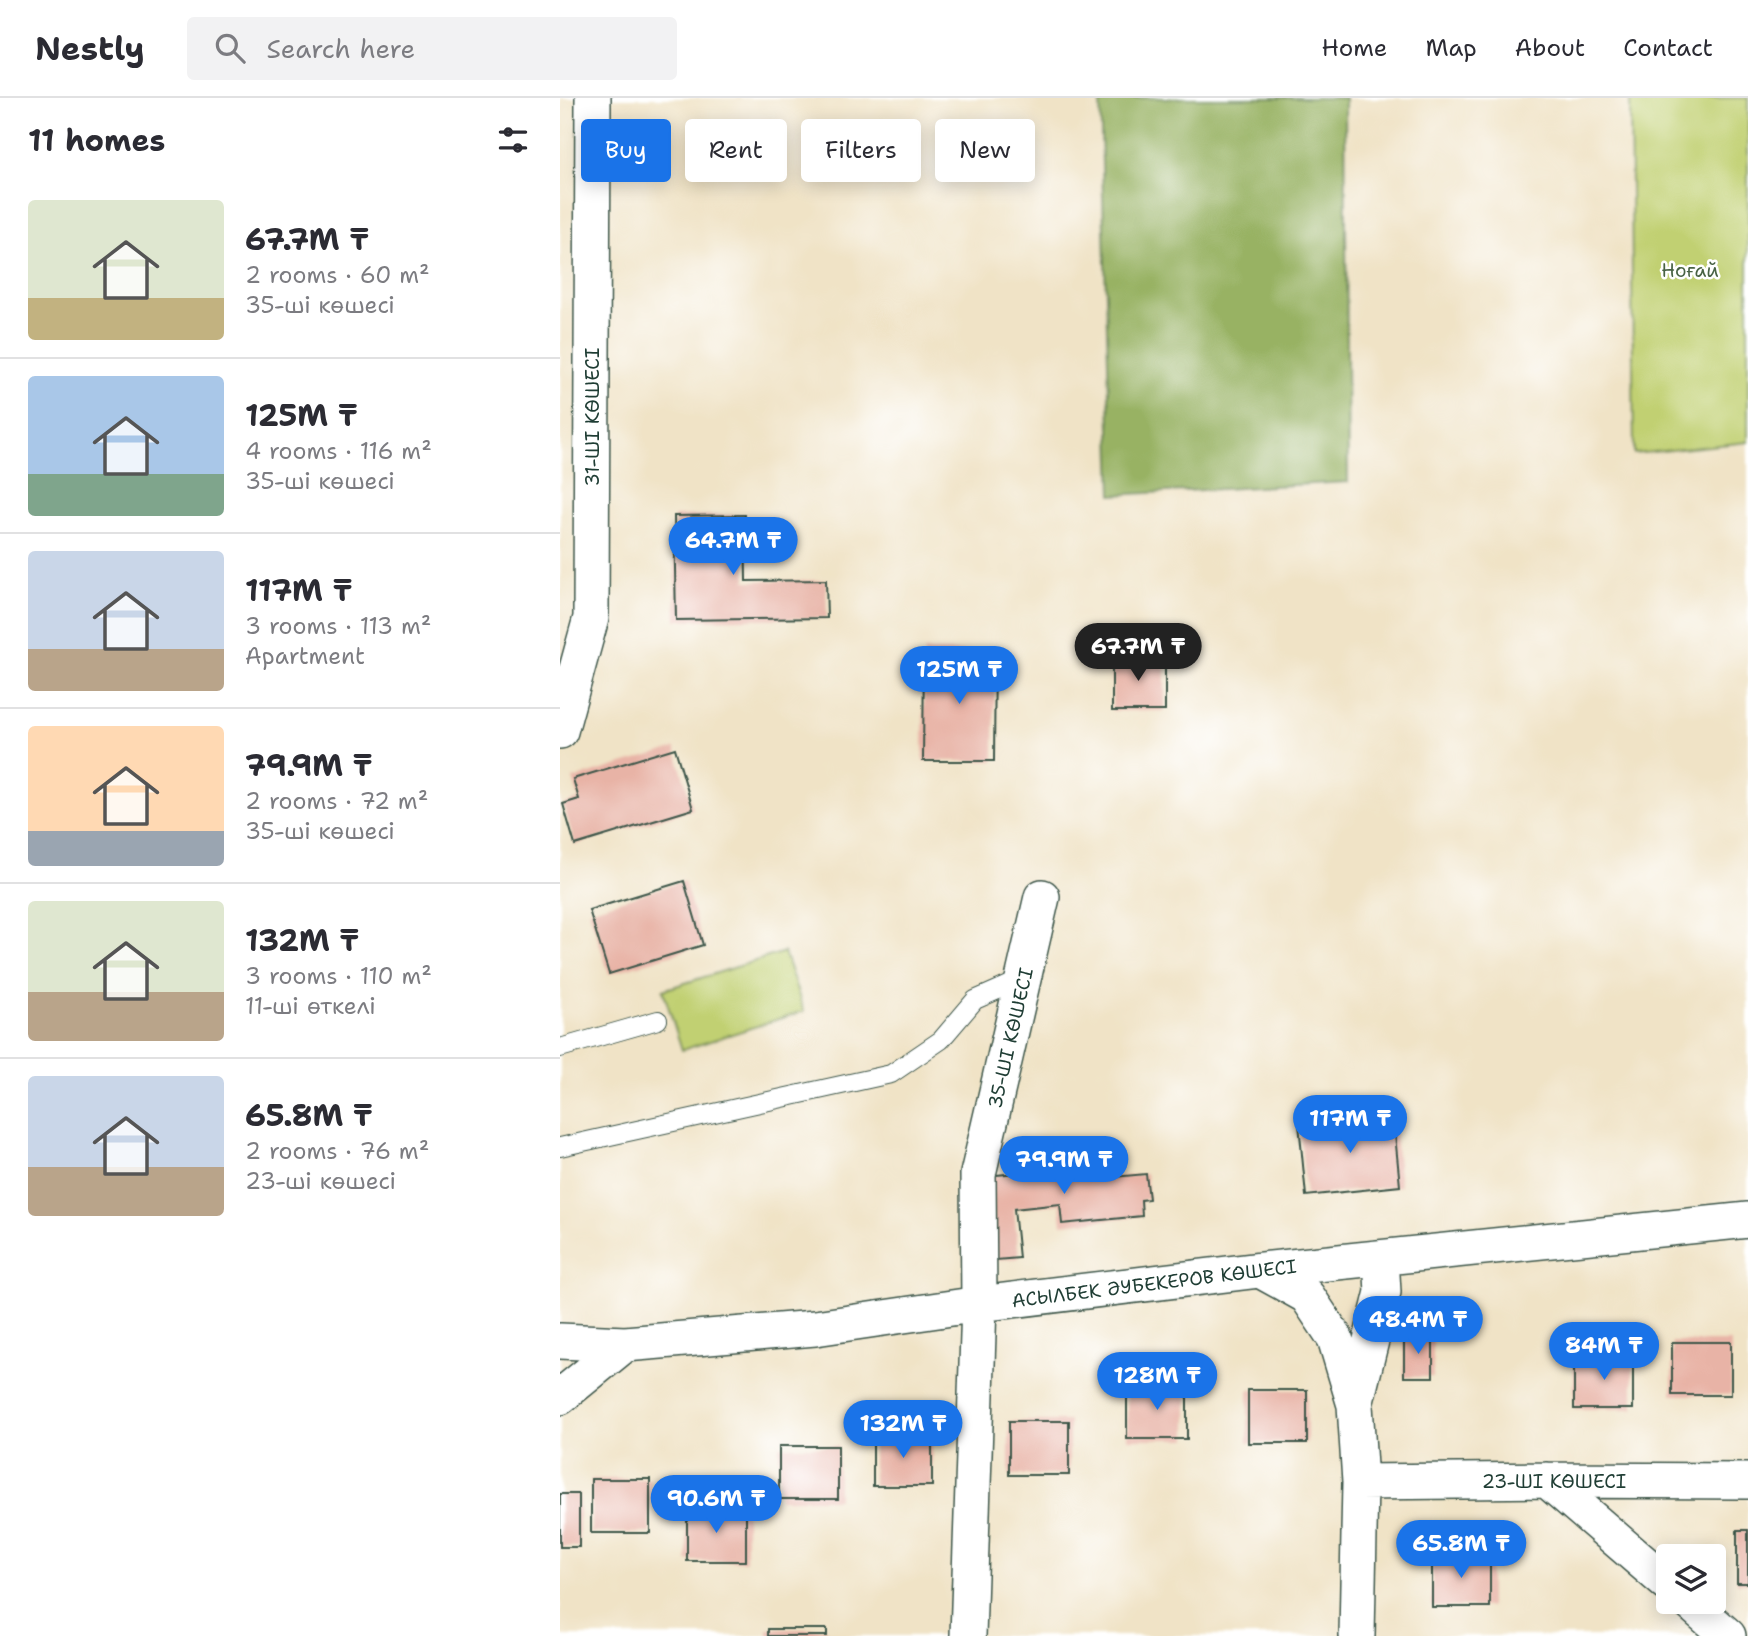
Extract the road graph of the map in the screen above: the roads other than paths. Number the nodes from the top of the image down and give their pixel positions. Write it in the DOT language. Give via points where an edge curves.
graph roads {
  1 [pos="593,98"];
  2 [pos="560,731"];
  3 [pos="1042,897"];
  4 [pos="1025,978"];
  5 [pos="658,1020"];
  6 [pos="560,1048"];
  7 [pos="560,1147"];
  8 [pos="1748,1220"];
  9 [pos="1381,1258"];
  10 [pos="1260,1270"];
  11 [pos="979,1304"];
  12 [pos="560,1341"];
  13 [pos="625,1344"];
  14 [pos="560,1398"];
  15 [pos="1355,1405"];
  16 [pos="1547,1480"];
  17 [pos="1360,1482"];
  18 [pos="1748,1482"];
  19 [pos="1656,1574"];
  20 [pos="1703,1614"];
  21 [pos="968,1636"];
  22 [pos="1357,1636"];
  23 [pos="1728,1636"];
  1 -- 2 [label="street, 31-ШІ КӨШЕСІ" via="591,618"];
  3 -- 4 [label="street, 35-ШІ КӨШЕСІ"];
  4 -- 7 [label="lane" via="975,1000 941,1040 891,1074"];
  4 -- 11 [label="street, 35-ШІ КӨШЕСІ" via="978,1174"];
  5 -- 6 [label="lane"];
  8 -- 9 [label="street, АСЫЛБЕК ӘУБЕКЕРОВ КӨШЕСІ"];
  9 -- 10 [label="street, АСЫЛБЕК ӘУБЕКЕРОВ КӨШЕСІ"];
  9 -- 15 [label="street" via="1383,1293"];
  10 -- 11 [label="street, АСЫЛБЕК ӘУБЕКЕРОВ КӨШЕСІ"];
  10 -- 15 [label="street" via="1307,1296 1335,1338"];
  11 -- 13 [label="street, АСЫЛБЕК ӘУБЕКЕРОВ КӨШЕСІ" via="815,1328"];
  11 -- 21 [label="street, 35-ШІ КӨШЕСІ"];
  12 -- 13 [label="street, АСЫЛБЕК ӘУБЕКЕРОВ КӨШЕСІ"];
  13 -- 14 [label="street"];
  15 -- 17 [label="street"];
  16 -- 17 [label="street, 23-ШІ КӨШЕСІ"];
  16 -- 18 [label="street, 23-ШІ КӨШЕСІ"];
  16 -- 19 [label="street"];
  17 -- 22 [label="street"];
  20 -- 23 [label="street"];
}
